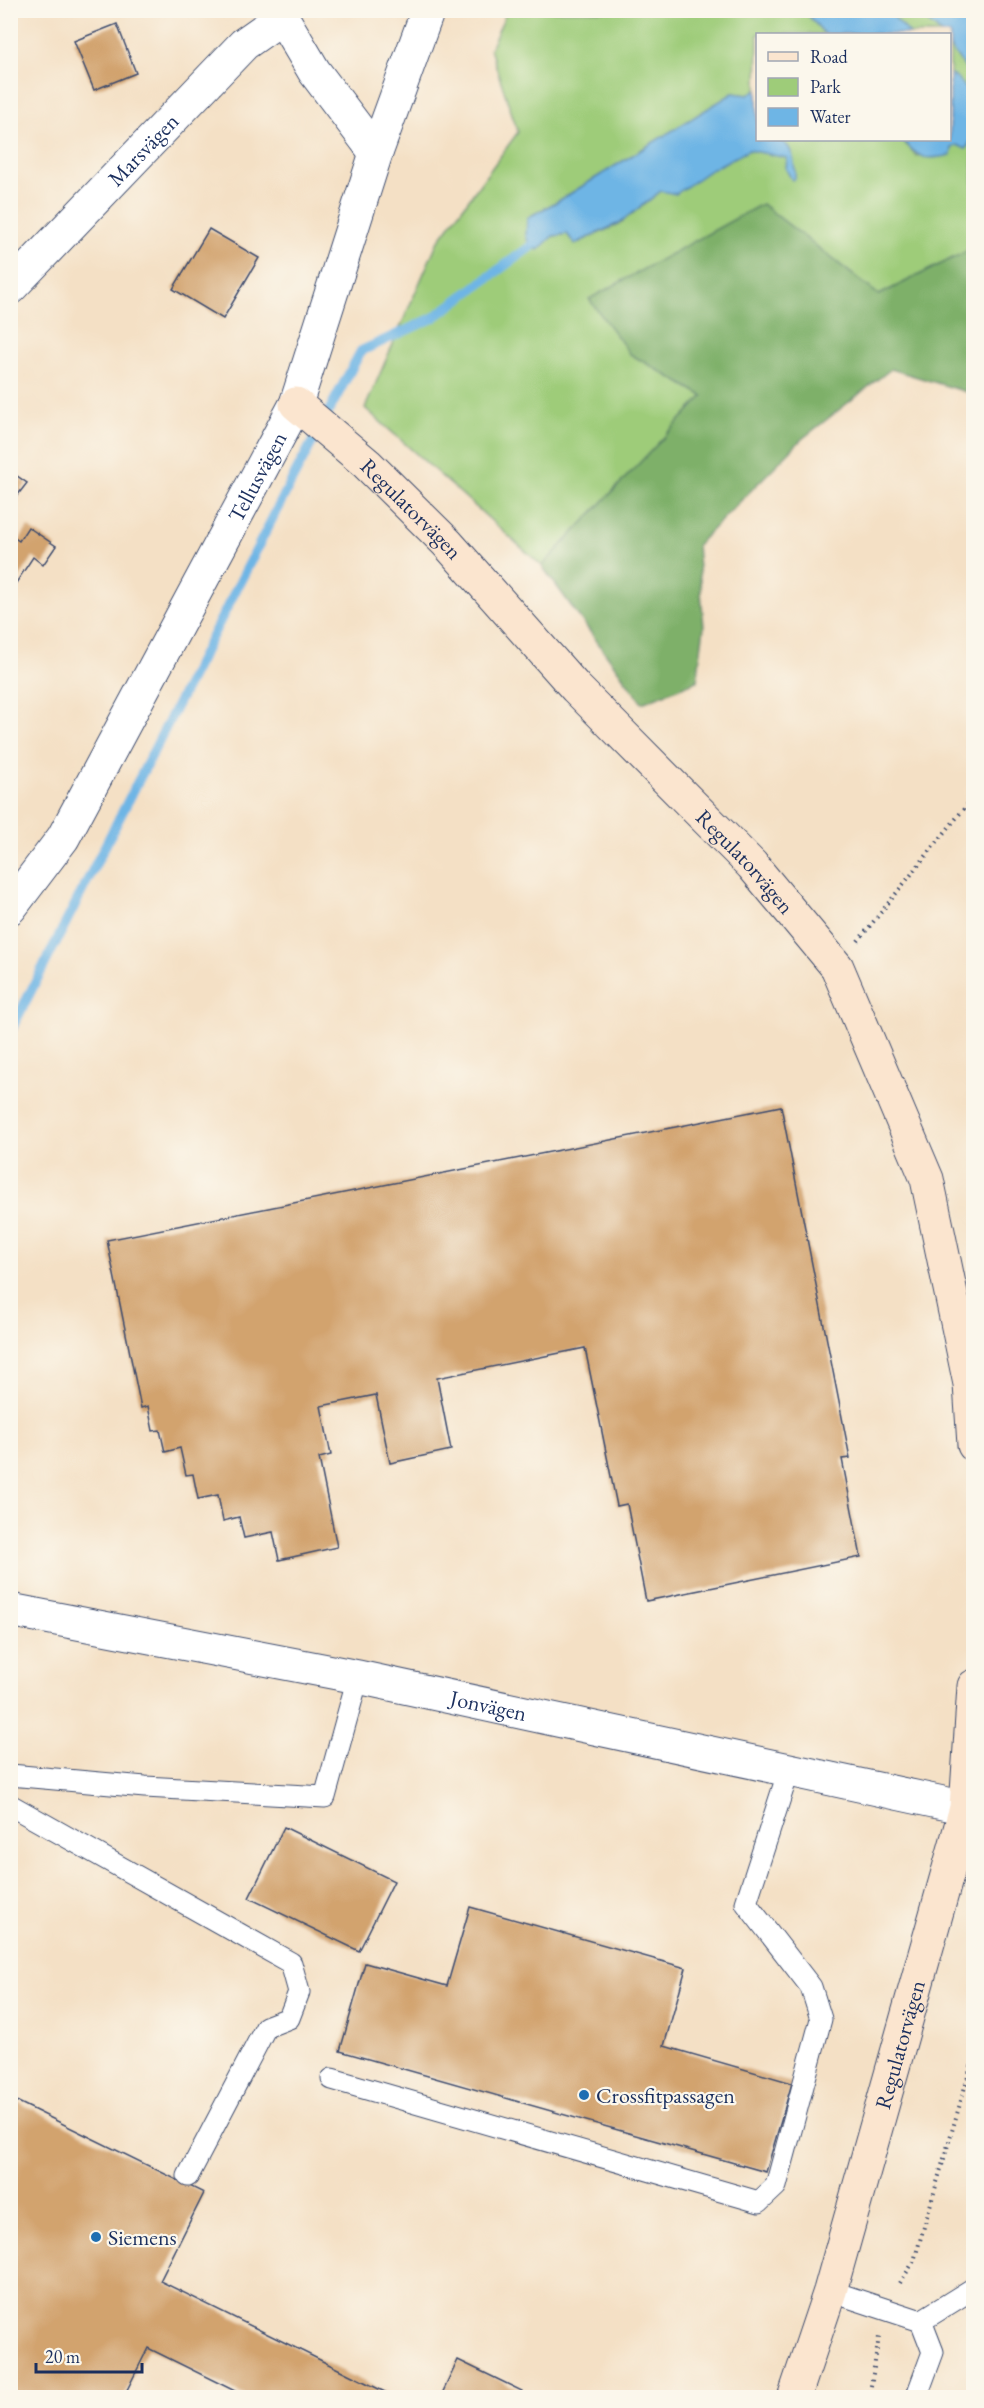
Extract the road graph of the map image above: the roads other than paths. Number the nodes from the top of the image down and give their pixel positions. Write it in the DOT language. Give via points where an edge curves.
graph roads {
  1 [pos="428,10"];
  2 [pos="280,14"];
  3 [pos="376,153"];
  4 [pos="10,288"];
  5 [pos="302,409"];
  6 [pos="10,908"];
  7 [pos="972,1384"];
  8 [pos="974,1445"];
  9 [pos="10,1610"];
  10 [pos="358,1677"];
  11 [pos="974,1686"];
  12 [pos="789,1770"];
  13 [pos="10,1775"];
  14 [pos="10,1805"];
  15 [pos="970,1809"];
  16 [pos="332,2079"];
  17 [pos="188,2176"];
  18 [pos="974,2288"];
  19 [pos="830,2291"];
  20 [pos="921,2321"];
  21 [pos="794,2397"];
  22 [pos="916,2397"];
  1 -- 3 [label="street, Tellusvägen"];
  2 -- 3 [label="street" via="314,71"];
  2 -- 4 [label="street, Marsvägen" via="244,44"];
  3 -- 5 [label="street, Tellusvägen"];
  5 -- 6 [label="street, Tellusvägen" via="63,838"];
  5 -- 7 [label="street, Regulatorvägen" via="367,464 447,543 576,688 752,865 837,967 927,1179"];
  7 -- 8 [label="street, Regulatorvägen"];
  9 -- 10 [label="street, Jonvägen"];
  10 -- 12 [label="street, Jonvägen"];
  10 -- 13 [label="lane" via="325,1797"];
  11 -- 15 [label="street, Regulatorvägen"];
  12 -- 15 [label="street, Jonvägen"];
  12 -- 16 [label="lane" via="746,1903 811,1987 821,2019 776,2186 759,2202"];
  14 -- 17 [label="lane" via="291,1963 298,1992 289,2018 266,2027"];
  15 -- 19 [label="street, Regulatorvägen"];
  18 -- 20 [label="lane"];
  19 -- 20 [label="lane"];
  19 -- 21 [label="street, Regulatorvägen"];
  20 -- 22 [label="lane" via="933,2352"];
}
